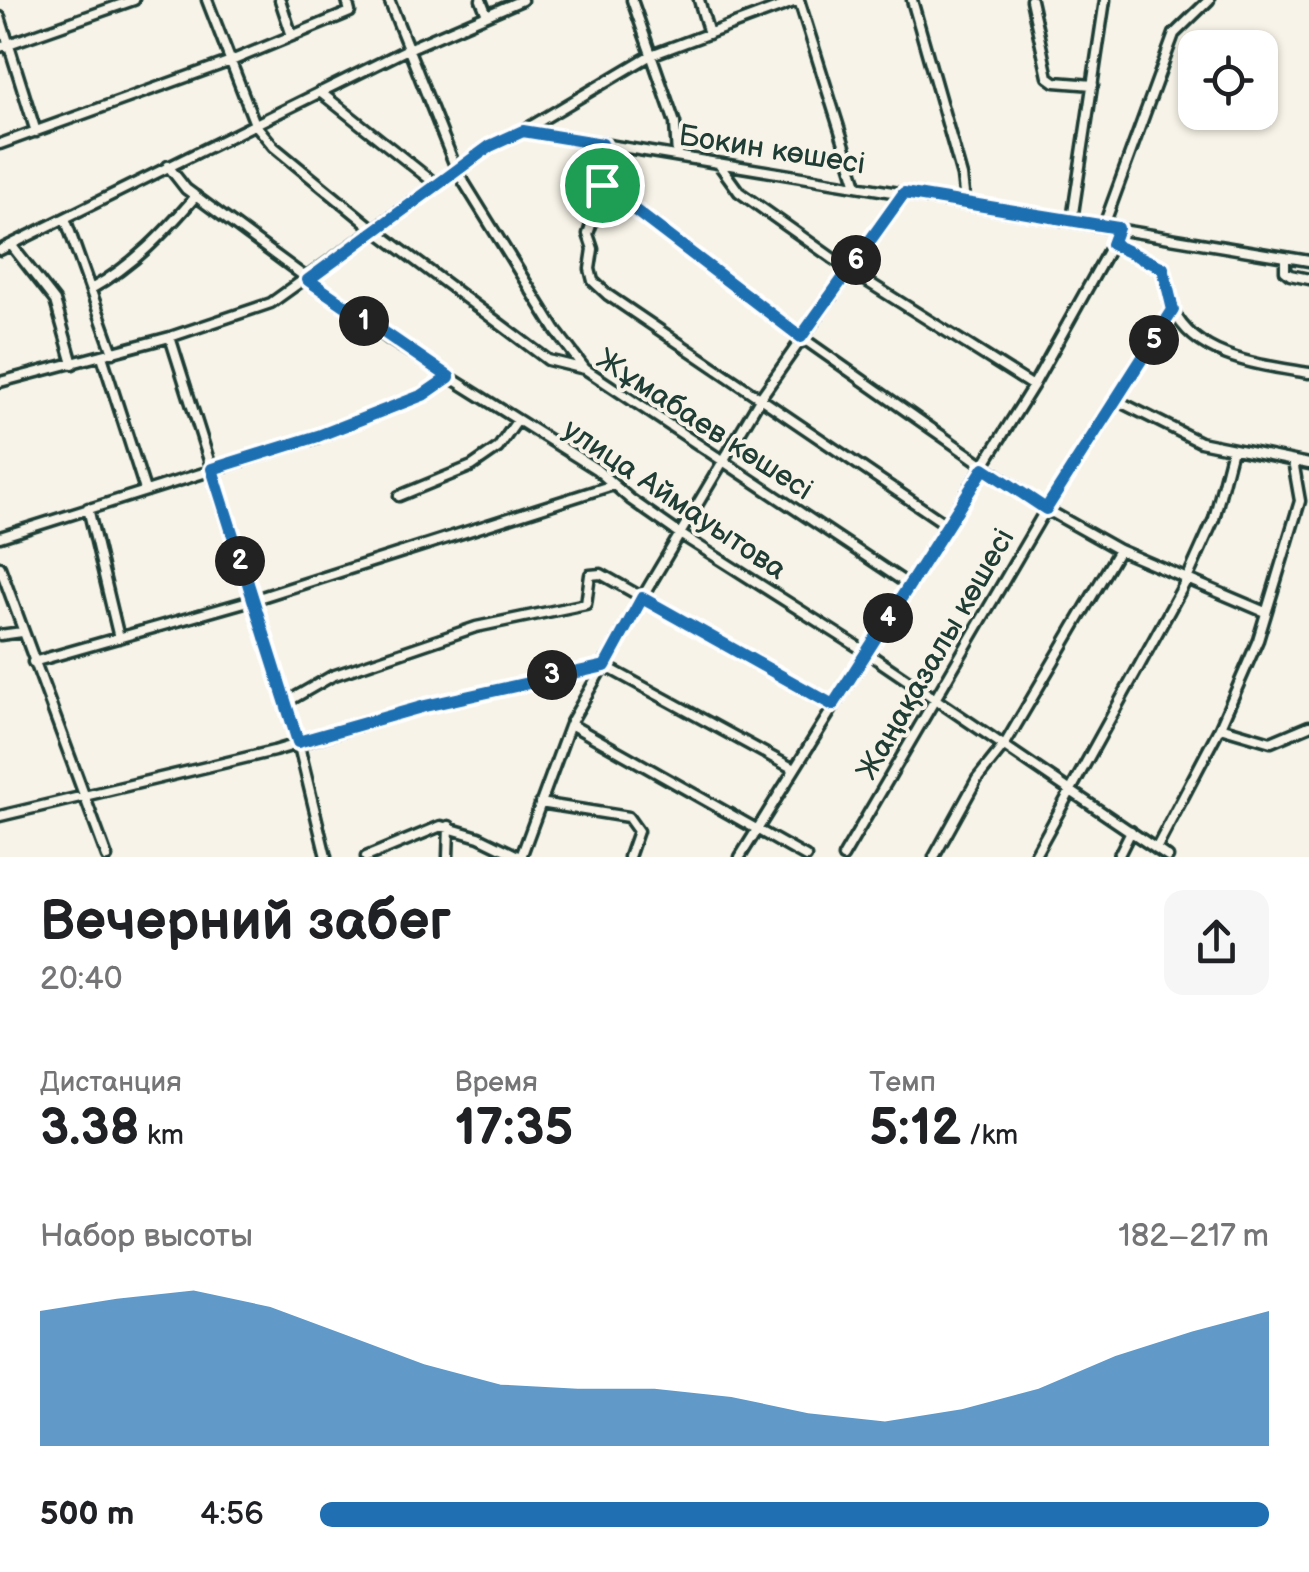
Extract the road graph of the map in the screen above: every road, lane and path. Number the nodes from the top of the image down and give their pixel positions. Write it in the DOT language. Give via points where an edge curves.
graph roads {
  1 [pos="134,0"];
  2 [pos="207,0"];
  3 [pos="280,0"];
  4 [pos="347,0"];
  5 [pos="389,0"];
  6 [pos="481,0"];
  7 [pos="522,0"];
  8 [pos="632,0"];
  9 [pos="699,0"];
  10 [pos="799,0"];
  11 [pos="912,0"];
  12 [pos="1031,0"];
  13 [pos="1105,0"];
  14 [pos="1210,0"];
  15 [pos="487,15"];
  16 [pos="0,17"];
  17 [pos="709,34"];
  18 [pos="292,36"];
  19 [pos="5,45"];
  20 [pos="408,49"];
  21 [pos="651,56"];
  22 [pos="231,61"];
  23 [pos="1092,85"];
  24 [pos="320,92"];
  25 [pos="255,124"];
  26 [pos="523,131"];
  27 [pos="36,132"];
  28 [pos="0,144"];
  29 [pos="602,144"];
  30 [pos="677,156"];
  31 [pos="718,163"];
  32 [pos="168,166"];
  33 [pos="457,171"];
  34 [pos="857,185"];
  35 [pos="437,186"];
  36 [pos="604,187"];
  37 [pos="904,193"];
  38 [pos="196,196"];
  39 [pos="965,202"];
  40 [pos="64,218"];
  41 [pos="1072,220"];
  42 [pos="1104,226"];
  43 [pos="1118,228"];
  44 [pos="375,230"];
  45 [pos="1112,244"];
  46 [pos="12,246"];
  47 [pos="0,250"];
  48 [pos="1285,257"];
  49 [pos="1309,261"];
  50 [pos="849,270"];
  51 [pos="1309,278"];
  52 [pos="308,280"];
  53 [pos="90,288"];
  54 [pos="1173,310"];
  55 [pos="170,337"];
  56 [pos="801,337"];
  57 [pos="113,353"];
  58 [pos="102,356"];
  59 [pos="73,364"];
  60 [pos="585,369"];
  61 [pos="1309,374"];
  62 [pos="449,377"];
  63 [pos="0,382"];
  64 [pos="1033,386"];
  65 [pos="761,398"];
  66 [pos="1116,400"];
  67 [pos="518,421"];
  68 [pos="1232,449"];
  69 [pos="1293,460"];
  70 [pos="723,462"];
  71 [pos="1309,464"];
  72 [pos="984,468"];
  73 [pos="212,469"];
  74 [pos="613,485"];
  75 [pos="145,490"];
  76 [pos="398,496"];
  77 [pos="88,508"];
  78 [pos="1046,509"];
  79 [pos="947,524"];
  80 [pos="680,534"];
  81 [pos="0,536"];
  82 [pos="1119,550"];
  83 [pos="0,567"];
  84 [pos="1187,578"];
  85 [pos="909,585"];
  86 [pos="642,598"];
  87 [pos="252,600"];
  88 [pos="1266,612"];
  89 [pos="22,632"];
  90 [pos="0,635"];
  91 [pos="119,638"];
  92 [pos="866,652"];
  93 [pos="33,662"];
  94 [pos="605,666"];
  95 [pos="934,697"];
  96 [pos="285,703"];
  97 [pos="833,705"];
  98 [pos="570,724"];
  99 [pos="1309,726"];
  100 [pos="1220,727"];
  101 [pos="298,742"];
  102 [pos="1005,744"];
  103 [pos="794,768"];
  104 [pos="1072,791"];
  105 [pos="84,795"];
  106 [pos="540,803"];
  107 [pos="0,816"];
  108 [pos="449,826"];
  109 [pos="756,828"];
  110 [pos="1131,831"];
  111 [pos="1156,849"];
  112 [pos="107,857"];
  113 [pos="326,857"];
  114 [pos="366,857"];
  115 [pos="448,857"];
  116 [pos="520,857"];
  117 [pos="629,857"];
  118 [pos="740,857"];
  119 [pos="806,857"];
  120 [pos="843,857"];
  121 [pos="934,857"];
  122 [pos="1034,857"];
  123 [pos="1118,857"];
  124 [pos="1168,857"];
  1 -- 19 [label="street"];
  2 -- 22 [label="street, Жұмабаев көшесі"];
  3 -- 18 [label="street"];
  4 -- 18 [label="street" via="350,12"];
  5 -- 20 [label="street"];
  6 -- 15 [label="street"];
  7 -- 15 [label="street"];
  8 -- 21 [label="street"];
  9 -- 17 [label="street"];
  10 -- 17 [label="street"];
  10 -- 34 [label="street"];
  11 -- 39 [label="street"];
  12 -- 23 [label="street" via="1048,77"];
  13 -- 23 [label="street"];
  14 -- 42 [label="street" via="1174,34"];
  15 -- 20 [label="street"];
  16 -- 19 [label="street"];
  17 -- 21 [label="street"];
  18 -- 22 [label="street"];
  19 -- 27 [label="street"];
  20 -- 24 [label="street"];
  20 -- 33 [label="street"];
  21 -- 26 [label="street"];
  21 -- 30 [label="street" via="675,123"];
  22 -- 25 [label="street, Жұмабаев көшесі"];
  22 -- 27 [label="street"];
  23 -- 41 [label="street"];
  24 -- 25 [label="street"];
  24 -- 35 [label="street"];
  25 -- 32 [label="street"];
  25 -- 44 [label="street, Жұмабаев көшесі"];
  26 -- 29 [label="street, Бокин көшесі"];
  26 -- 33 [label="street"];
  27 -- 28 [label="street"];
  29 -- 30 [label="street, Бокин көшесі"];
  29 -- 36 [label="street"];
  30 -- 31 [label="street, Бокин көшесі"];
  31 -- 34 [label="street, Бокин көшесі"];
  31 -- 50 [label="street" via="739,192"];
  32 -- 38 [label="street, улица Аймауытова"];
  32 -- 40 [label="street"];
  33 -- 35 [label="street"];
  33 -- 60 [label="street"];
  34 -- 37 [label="street, Бокин көшесі"];
  35 -- 44 [label="street"];
  36 -- 56 [label="street"];
  36 -- 65 [label="street" via="588,234 593,281"];
  37 -- 39 [label="street, Бокин көшесі"];
  37 -- 50 [label="street"];
  38 -- 52 [label="street, улица Аймауытова"];
  38 -- 53 [label="street" via="121,272"];
  39 -- 41 [label="street, Бокин көшесі"];
  40 -- 46 [label="street"];
  40 -- 53 [label="street"];
  41 -- 42 [label="street, Бокин көшесі"];
  42 -- 43 [label="street, Бокин көшесі"];
  43 -- 45 [label="street"];
  43 -- 48 [label="street, Бокин көшесі"];
  44 -- 52 [label="street"];
  44 -- 60 [label="street, Жұмабаев көшесі" via="548,360"];
  45 -- 54 [label="street" via="1163,268"];
  45 -- 64 [label="street"];
  46 -- 47 [label="street"];
  46 -- 59 [label="street" via="55,301"];
  48 -- 49 [label="street, Бокин көшесі"];
  48 -- 51 [label="street" via="1290,276"];
  50 -- 56 [label="street"];
  50 -- 64 [label="street"];
  52 -- 55 [label="street" via="272,302"];
  52 -- 62 [label="street, улица Аймауытова"];
  53 -- 57 [label="street"];
  54 -- 61 [label="street" via="1189,334 1212,348"];
  54 -- 66 [label="street, Жаңақазалы көшесі"];
  55 -- 57 [label="street"];
  55 -- 73 [label="street"];
  56 -- 65 [label="street"];
  56 -- 72 [label="street"];
  57 -- 58 [label="street"];
  58 -- 59 [label="street"];
  58 -- 75 [label="street"];
  59 -- 63 [label="street"];
  60 -- 70 [label="street, Жұмабаев көшесі"];
  62 -- 67 [label="street, улица Аймауытова"];
  62 -- 73 [label="street" via="423,395 318,436"];
  64 -- 72 [label="street"];
  65 -- 70 [label="street"];
  65 -- 79 [label="street"];
  66 -- 68 [label="street" via="1200,442"];
  66 -- 78 [label="street, Жаңақазалы көшесі"];
  67 -- 74 [label="street, улица Аймауытова"];
  67 -- 76 [label="street" via="498,448 472,466"];
  68 -- 69 [label="street"];
  68 -- 84 [label="street" via="1214,519"];
  69 -- 71 [label="street"];
  69 -- 88 [label="street" via="1300,501"];
  70 -- 80 [label="street"];
  70 -- 85 [label="street, Жұмабаев көшесі"];
  72 -- 78 [label="street"];
  72 -- 79 [label="street"];
  73 -- 75 [label="street"];
  73 -- 87 [label="street"];
  74 -- 80 [label="street, улица Аймауытова"];
  74 -- 87 [label="street"];
  75 -- 77 [label="street"];
  77 -- 81 [label="street"];
  77 -- 91 [label="street"];
  78 -- 82 [label="street"];
  78 -- 95 [label="street, Жаңақазалы көшесі"];
  79 -- 85 [label="street"];
  80 -- 86 [label="street"];
  80 -- 92 [label="street, улица Аймауытова"];
  82 -- 84 [label="street"];
  82 -- 102 [label="street"];
  83 -- 89 [label="street"];
  84 -- 88 [label="street"];
  84 -- 104 [label="street"];
  85 -- 92 [label="street"];
  86 -- 94 [label="street"];
  86 -- 96 [label="street" via="601,574 590,575 586,604 476,627 332,676"];
  86 -- 97 [label="street"];
  87 -- 91 [label="street"];
  87 -- 96 [label="street"];
  88 -- 100 [label="street"];
  89 -- 90 [label="street"];
  89 -- 93 [label="street"];
  91 -- 93 [label="street"];
  92 -- 95 [label="street, улица Аймауытова"];
  92 -- 97 [label="street"];
  93 -- 105 [label="street"];
  94 -- 98 [label="street"];
  94 -- 101 [label="street"];
  94 -- 103 [label="street"];
  95 -- 102 [label="street, улица Аймауытова"];
  95 -- 120 [label="street, Жаңақазалы көшесі"];
  96 -- 101 [label="street"];
  97 -- 103 [label="street"];
  98 -- 106 [label="street"];
  98 -- 109 [label="street"];
  99 -- 100 [label="street" via="1271,742"];
  100 -- 111 [label="street"];
  101 -- 105 [label="street"];
  101 -- 113 [label="street"];
  102 -- 104 [label="street, улица Аймауытова"];
  102 -- 121 [label="street"];
  103 -- 109 [label="street"];
  104 -- 110 [label="street, улица Аймауытова"];
  104 -- 122 [label="street"];
  105 -- 107 [label="street"];
  105 -- 112 [label="street"];
  106 -- 116 [label="street"];
  106 -- 117 [label="street" via="628,818 638,831"];
  108 -- 114 [label="street"];
  108 -- 115 [label="street"];
  108 -- 116 [label="street"];
  109 -- 118 [label="street"];
  109 -- 119 [label="street"];
  110 -- 111 [label="street, улица Аймауытова"];
  110 -- 123 [label="street"];
  111 -- 124 [label="street, улица Аймауытова"];
}
